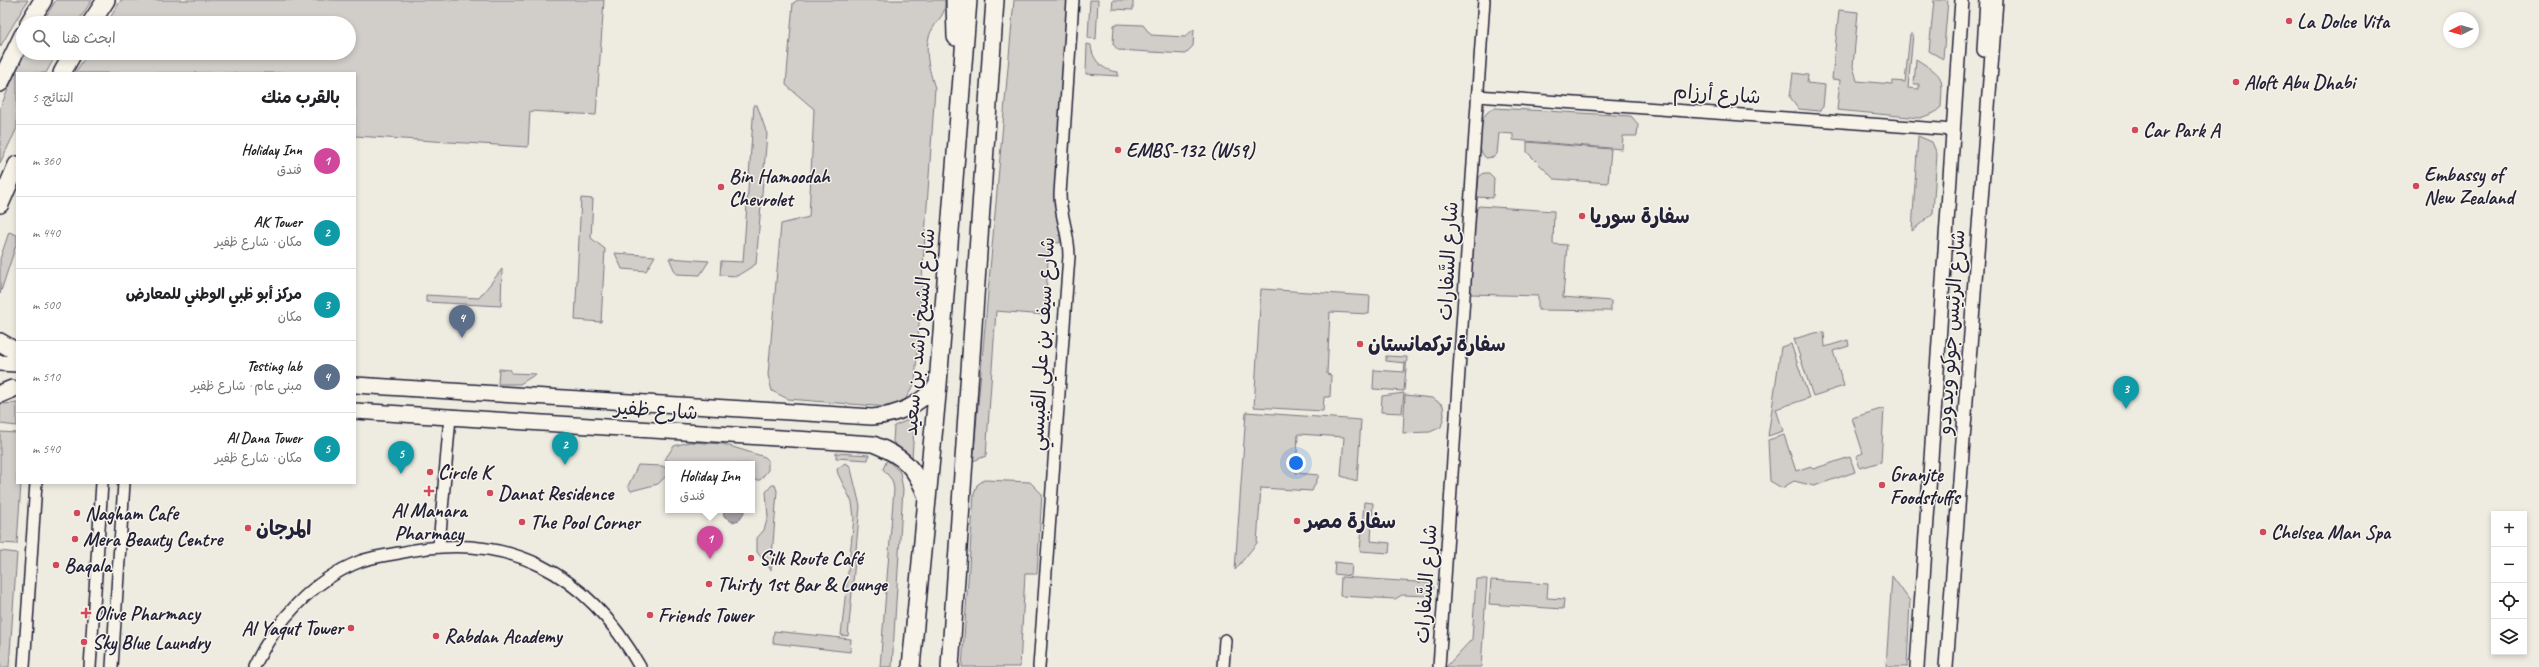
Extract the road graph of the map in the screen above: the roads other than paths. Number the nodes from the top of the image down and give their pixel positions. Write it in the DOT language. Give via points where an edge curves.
graph roads {
  1 [pos="43,0"];
  2 [pos="106,0"];
  3 [pos="955,0"];
  4 [pos="968,0"];
  5 [pos="996,0"];
  6 [pos="1073,0"];
  7 [pos="1484,0"];
  8 [pos="1962,0"];
  9 [pos="1986,0"];
  10 [pos="1996,0"];
  11 [pos="33,16"];
  12 [pos="96,16"];
  13 [pos="16,50"];
  14 [pos="69,60"];
  15 [pos="63,72"];
  16 [pos="0,84"];
  17 [pos="1477,96"];
  18 [pos="960,113"];
  19 [pos="1954,130"];
  20 [pos="1984,166"];
  21 [pos="16,167"];
  22 [pos="0,204"];
  23 [pos="0,342"];
  24 [pos="16,351"];
  25 [pos="0,363"];
  26 [pos="16,364"];
  27 [pos="938,384"];
  28 [pos="356,385"];
  29 [pos="356,411"];
  30 [pos="450,417"];
  31 [pos="36,484"];
  32 [pos="102,484"];
  33 [pos="124,484"];
  34 [pos="927,500"];
  35 [pos="439,545"];
  36 [pos="1225,640"];
  37 [pos="24,667"];
  38 [pos="90,667"];
  39 [pos="112,667"];
  40 [pos="254,667"];
  41 [pos="640,667"];
  42 [pos="911,667"];
  43 [pos="950,667"];
  44 [pos="1039,667"];
  45 [pos="1223,667"];
  46 [pos="1439,667"];
  47 [pos="1917,667"];
  48 [pos="1946,667"];
  1 -- 11 [label="main road"];
  2 -- 12 [label="main road"];
  3 -- 18 [label="main road"];
  4 -- 18 [label="main road, شارع الشيخ راشد بن سعيد"];
  5 -- 43 [label="main road"];
  6 -- 44 [label="street, شارع سيف بن علي القبيسي" via="1060,194 1061,211 1069,238 1069,256"];
  7 -- 17 [label="street, شارع السَّفارات"];
  8 -- 19 [label="street, شارع الرئيس جوكو ويدودو"];
  9 -- 20 [label="street" via="1978,138"];
  10 -- 20 [label="street, شارع الرئيس جوكو ويدودو"];
  13 -- 16 [label="main road"];
  14 -- 15 [label="main road"];
  17 -- 19 [label="street, شارع أرزام"];
  17 -- 46 [label="street, شارع السَّفارات"];
  18 -- 27 [label="main road, شارع الشيخ راشد بن سعيد"];
  19 -- 47 [label="street, شارع الرئيس جوكو ويدودو"];
  20 -- 48 [label="street, شارع الرئيس جوكو ويدودو"];
  21 -- 22 [label="main road"];
  23 -- 24 [label="main road"];
  25 -- 26 [label="main road"];
  27 -- 28 [label="main road, شارع ظفير" via="929,394 908,408 889,416 872,418"];
  27 -- 34 [label="main road, شارع الشيخ راشد بن سعيد"];
  29 -- 30 [label="main road, شارع ظفير"];
  30 -- 34 [label="main road, شارع ظفير" via="873,444 898,456 909,465 918,476"];
  30 -- 35 [label="street"];
  31 -- 37 [label="street"];
  32 -- 38 [label="street"];
  33 -- 39 [label="street"];
  34 -- 42 [label="main road, شارع الشيخ راشد بن سعيد"];
  35 -- 40 [label="street" via="362,561 327,579 290,611 266,644"];
  35 -- 41 [label="street" via="460,545 508,553 542,566 567,581 609,618 626,641"];
  36 -- 45 [label="street"];
}
